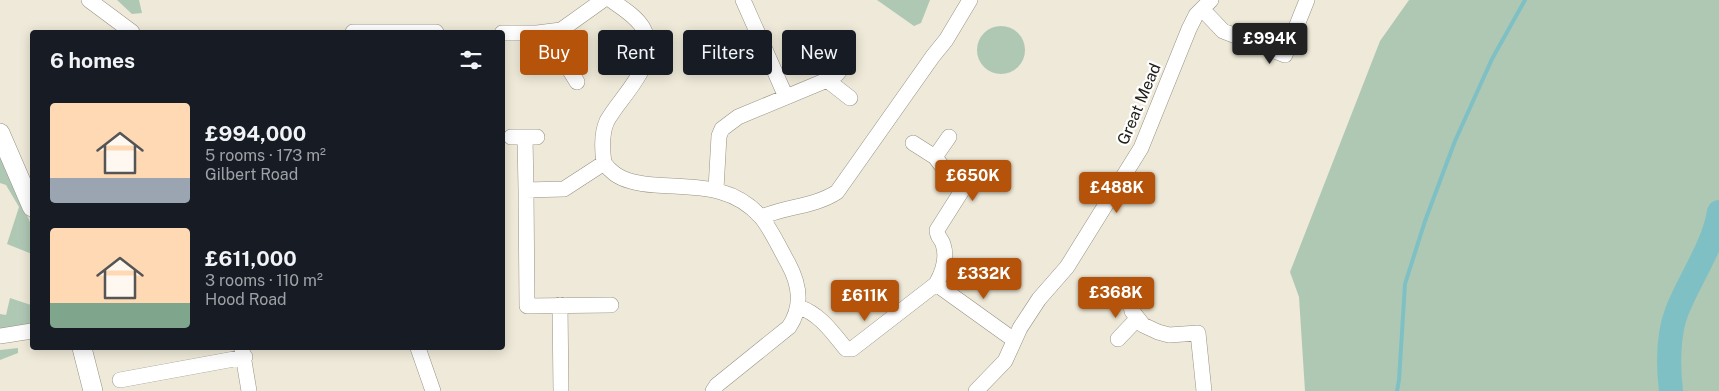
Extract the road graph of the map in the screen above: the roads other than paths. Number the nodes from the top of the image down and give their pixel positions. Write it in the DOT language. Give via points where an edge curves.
graph roads {
  1 [pos="89,0"];
  2 [pos="603,0"];
  3 [pos="611,0"];
  4 [pos="743,0"];
  5 [pos="970,0"];
  6 [pos="1307,0"];
  7 [pos="1206,4"];
  8 [pos="129,30"];
  9 [pos="561,30"];
  10 [pos="505,33"];
  11 [pos="520,33"];
  12 [pos="572,75"];
  13 [pos="835,75"];
  14 [pos="827,80"];
  15 [pos="576,82"];
  16 [pos="786,97"];
  17 [pos="850,98"];
  18 [pos="0,133"];
  19 [pos="524,137"];
  20 [pos="949,137"];
  21 [pos="913,143"];
  22 [pos="935,157"];
  23 [pos="604,163"];
  24 [pos="716,189"];
  25 [pos="526,190"];
  26 [pos="30,202"];
  27 [pos="762,218"];
  28 [pos="936,284"];
  29 [pos="1129,295"];
  30 [pos="560,305"];
  31 [pos="611,305"];
  32 [pos="799,307"];
  33 [pos="1137,319"];
  34 [pos="30,331"];
  35 [pos="0,336"];
  36 [pos="1118,339"];
  37 [pos="1014,340"];
  38 [pos="83,350"];
  39 [pos="419,350"];
  40 [pos="243,352"];
  41 [pos="120,380"];
  42 [pos="140,383"];
  43 [pos="981,389"];
  44 [pos="93,391"];
  45 [pos="249,391"];
  46 [pos="433,391"];
  47 [pos="561,391"];
  48 [pos="713,391"];
  49 [pos="1204,391"];
  1 -- 8 [label="street"];
  2 -- 9 [label="street"];
  3 -- 23 [label="street" via="644,29 647,53 644,68 607,122 602,142"];
  4 -- 16 [label="street"];
  5 -- 27 [label="street" via="946,40 837,192 820,201 775,211"];
  6 -- 7 [label="street" via="1285,55 1223,31"];
  7 -- 37 [label="street, Great Mead" via="1189,29 1141,148 1067,267 1039,299"];
  10 -- 11 [label="street"];
  12 -- 15 [label="street"];
  13 -- 14 [label="street"];
  14 -- 16 [label="street"];
  14 -- 17 [label="street"];
  16 -- 24 [label="street" via="738,117 722,129"];
  18 -- 26 [label="street"];
  19 -- 25 [label="street"];
  20 -- 22 [label="street"];
  21 -- 22 [label="street"];
  22 -- 28 [label="street" via="960,179 963,189 937,230 945,256 944,271"];
  23 -- 24 [label="street" via="615,174 630,181"];
  23 -- 25 [label="street" via="564,189"];
  24 -- 27 [label="street" via="731,194"];
  25 -- 30 [label="street" via="527,306"];
  27 -- 32 [label="street" via="790,266 798,288"];
  28 -- 32 [label="street" via="852,349 846,348 819,318"];
  28 -- 37 [label="street"];
  29 -- 33 [label="street"];
  30 -- 31 [label="street"];
  30 -- 47 [label="street"];
  32 -- 48 [label="street" via="789,327"];
  33 -- 36 [label="street"];
  33 -- 49 [label="street" via="1143,325 1169,335 1198,333"];
  34 -- 35 [label="street"];
  37 -- 43 [label="street, Great Mead" via="1005,361"];
  38 -- 44 [label="street"];
  39 -- 46 [label="street"];
  40 -- 42 [label="street"];
  40 -- 45 [label="street"];
  41 -- 42 [label="street"];
}
